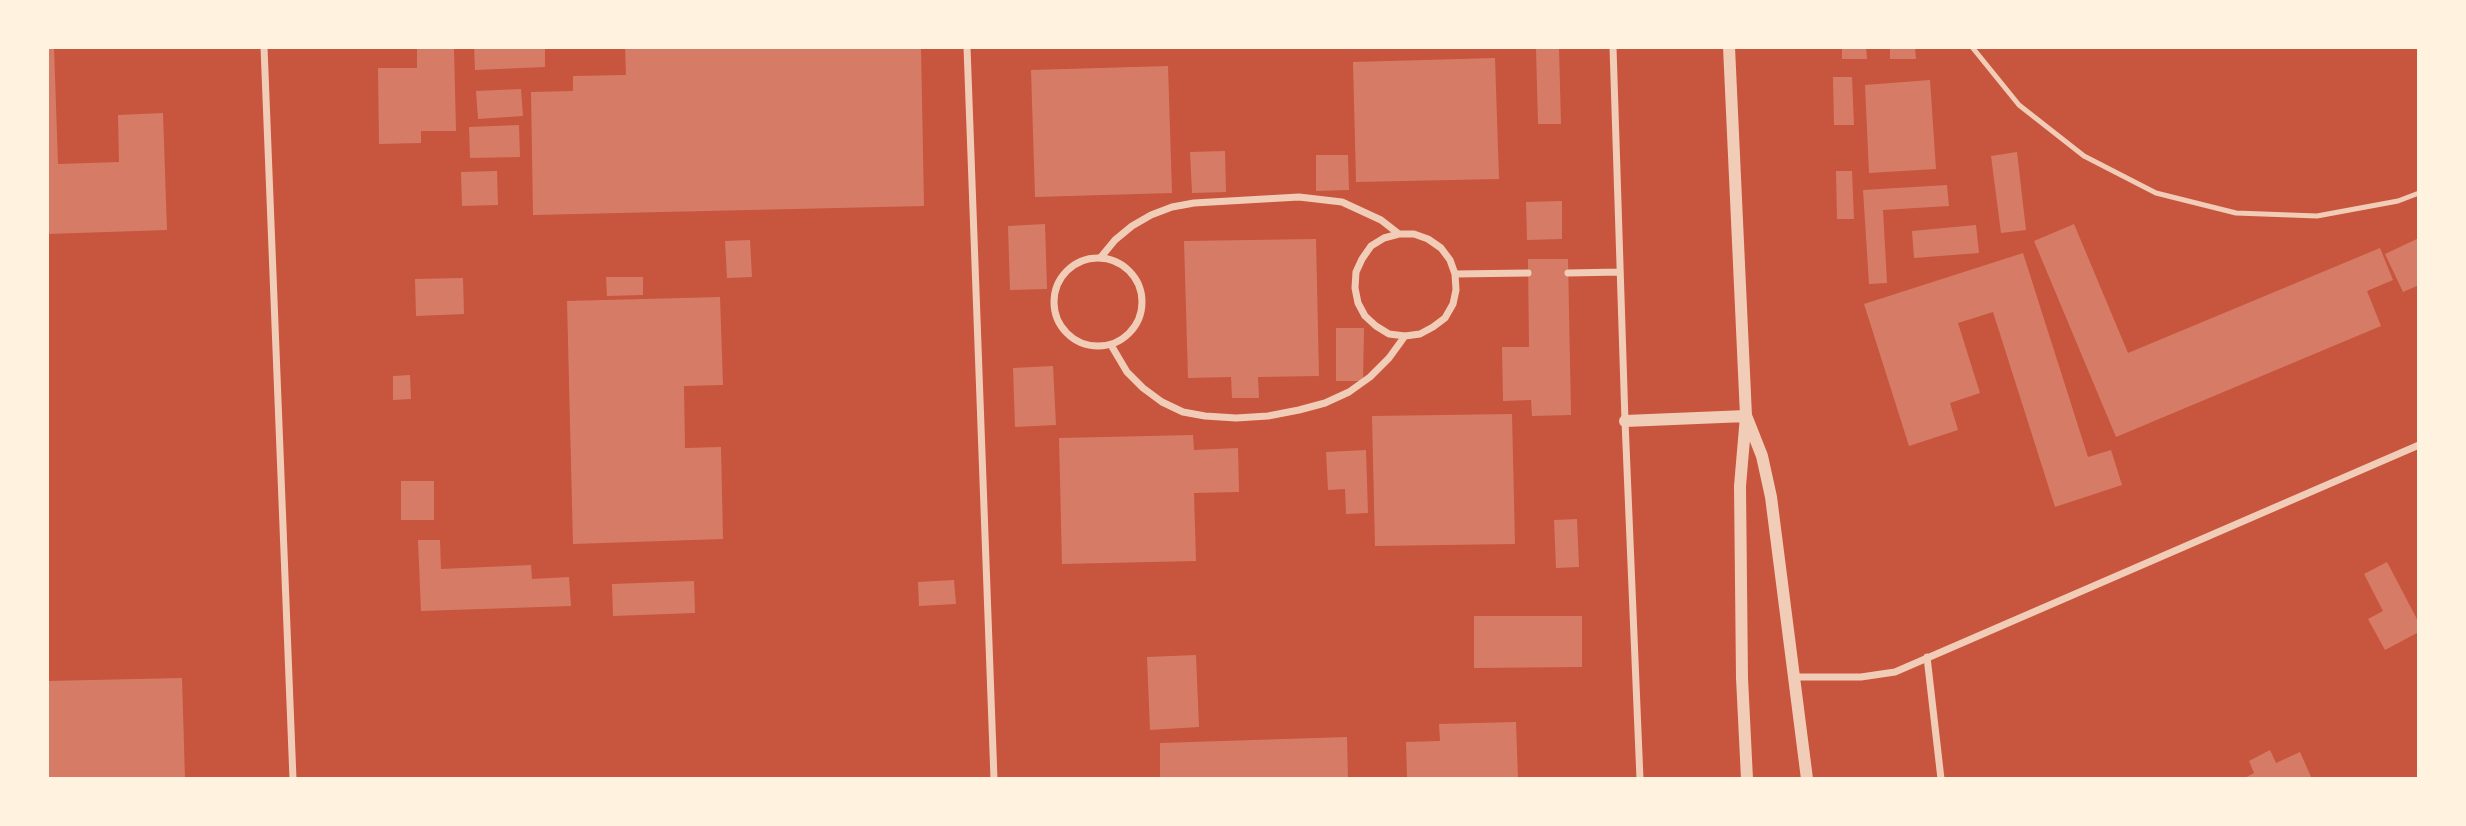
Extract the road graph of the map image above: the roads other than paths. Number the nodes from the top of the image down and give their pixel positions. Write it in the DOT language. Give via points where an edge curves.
graph roads {
  1 [pos="264,47"];
  2 [pos="967,47"];
  3 [pos="1613,47"];
  4 [pos="1729,47"];
  5 [pos="1972,47"];
  6 [pos="2419,193"];
  7 [pos="1399,234"];
  8 [pos="1101,257"];
  9 [pos="1568,272"];
  10 [pos="1620,272"];
  11 [pos="1528,273"];
  12 [pos="1455,274"];
  13 [pos="1405,336"];
  14 [pos="1111,345"];
  15 [pos="1746,416"];
  16 [pos="1625,421"];
  17 [pos="2419,445"];
  18 [pos="1927,657"];
  19 [pos="1794,677"];
  20 [pos="293,779"];
  21 [pos="994,779"];
  22 [pos="1640,779"];
  23 [pos="1748,779"];
  24 [pos="1807,779"];
  25 [pos="1941,779"];
  1 -- 20 [label="street"];
  2 -- 21 [label="street"];
  3 -- 10 [label="street"];
  4 -- 15 [label="street"];
  5 -- 6 [label="lane" via="2020,105 2084,156 2156,193 2236,213 2317,216"];
  7 -- 8 [label="street" via="1363,210 1321,198 1194,204 1151,215 1115,240"];
  7 -- 12 [label="street" via="1414,234 1441,248"];
  7 -- 13 [label="street" via="1371,246 1356,272 1355,288 1365,316 1389,334"];
  8 -- 14 [label="street" via="1129,270 1143,297 1136,327"];
  8 -- 14 [label="street" via="1085,259 1066,272 1055,292 1054,307 1063,329 1080,343"];
  9 -- 10 [label="street"];
  10 -- 16 [label="street"];
  11 -- 12 [label="street"];
  12 -- 13 [label="street" via="1454,297 1445,317 1420,334"];
  13 -- 14 [label="street" via="1389,358 1349,392 1299,410 1236,418 1183,412 1162,402 1127,372"];
  15 -- 16 [label="street"];
  15 -- 19 [label="street" via="1769,487"];
  15 -- 23 [label="street" via="1740,486"];
  16 -- 22 [label="street"];
  17 -- 18 [label="street"];
  18 -- 19 [label="street" via="1895,672"];
  18 -- 25 [label="street"];
  19 -- 24 [label="street"];
}
